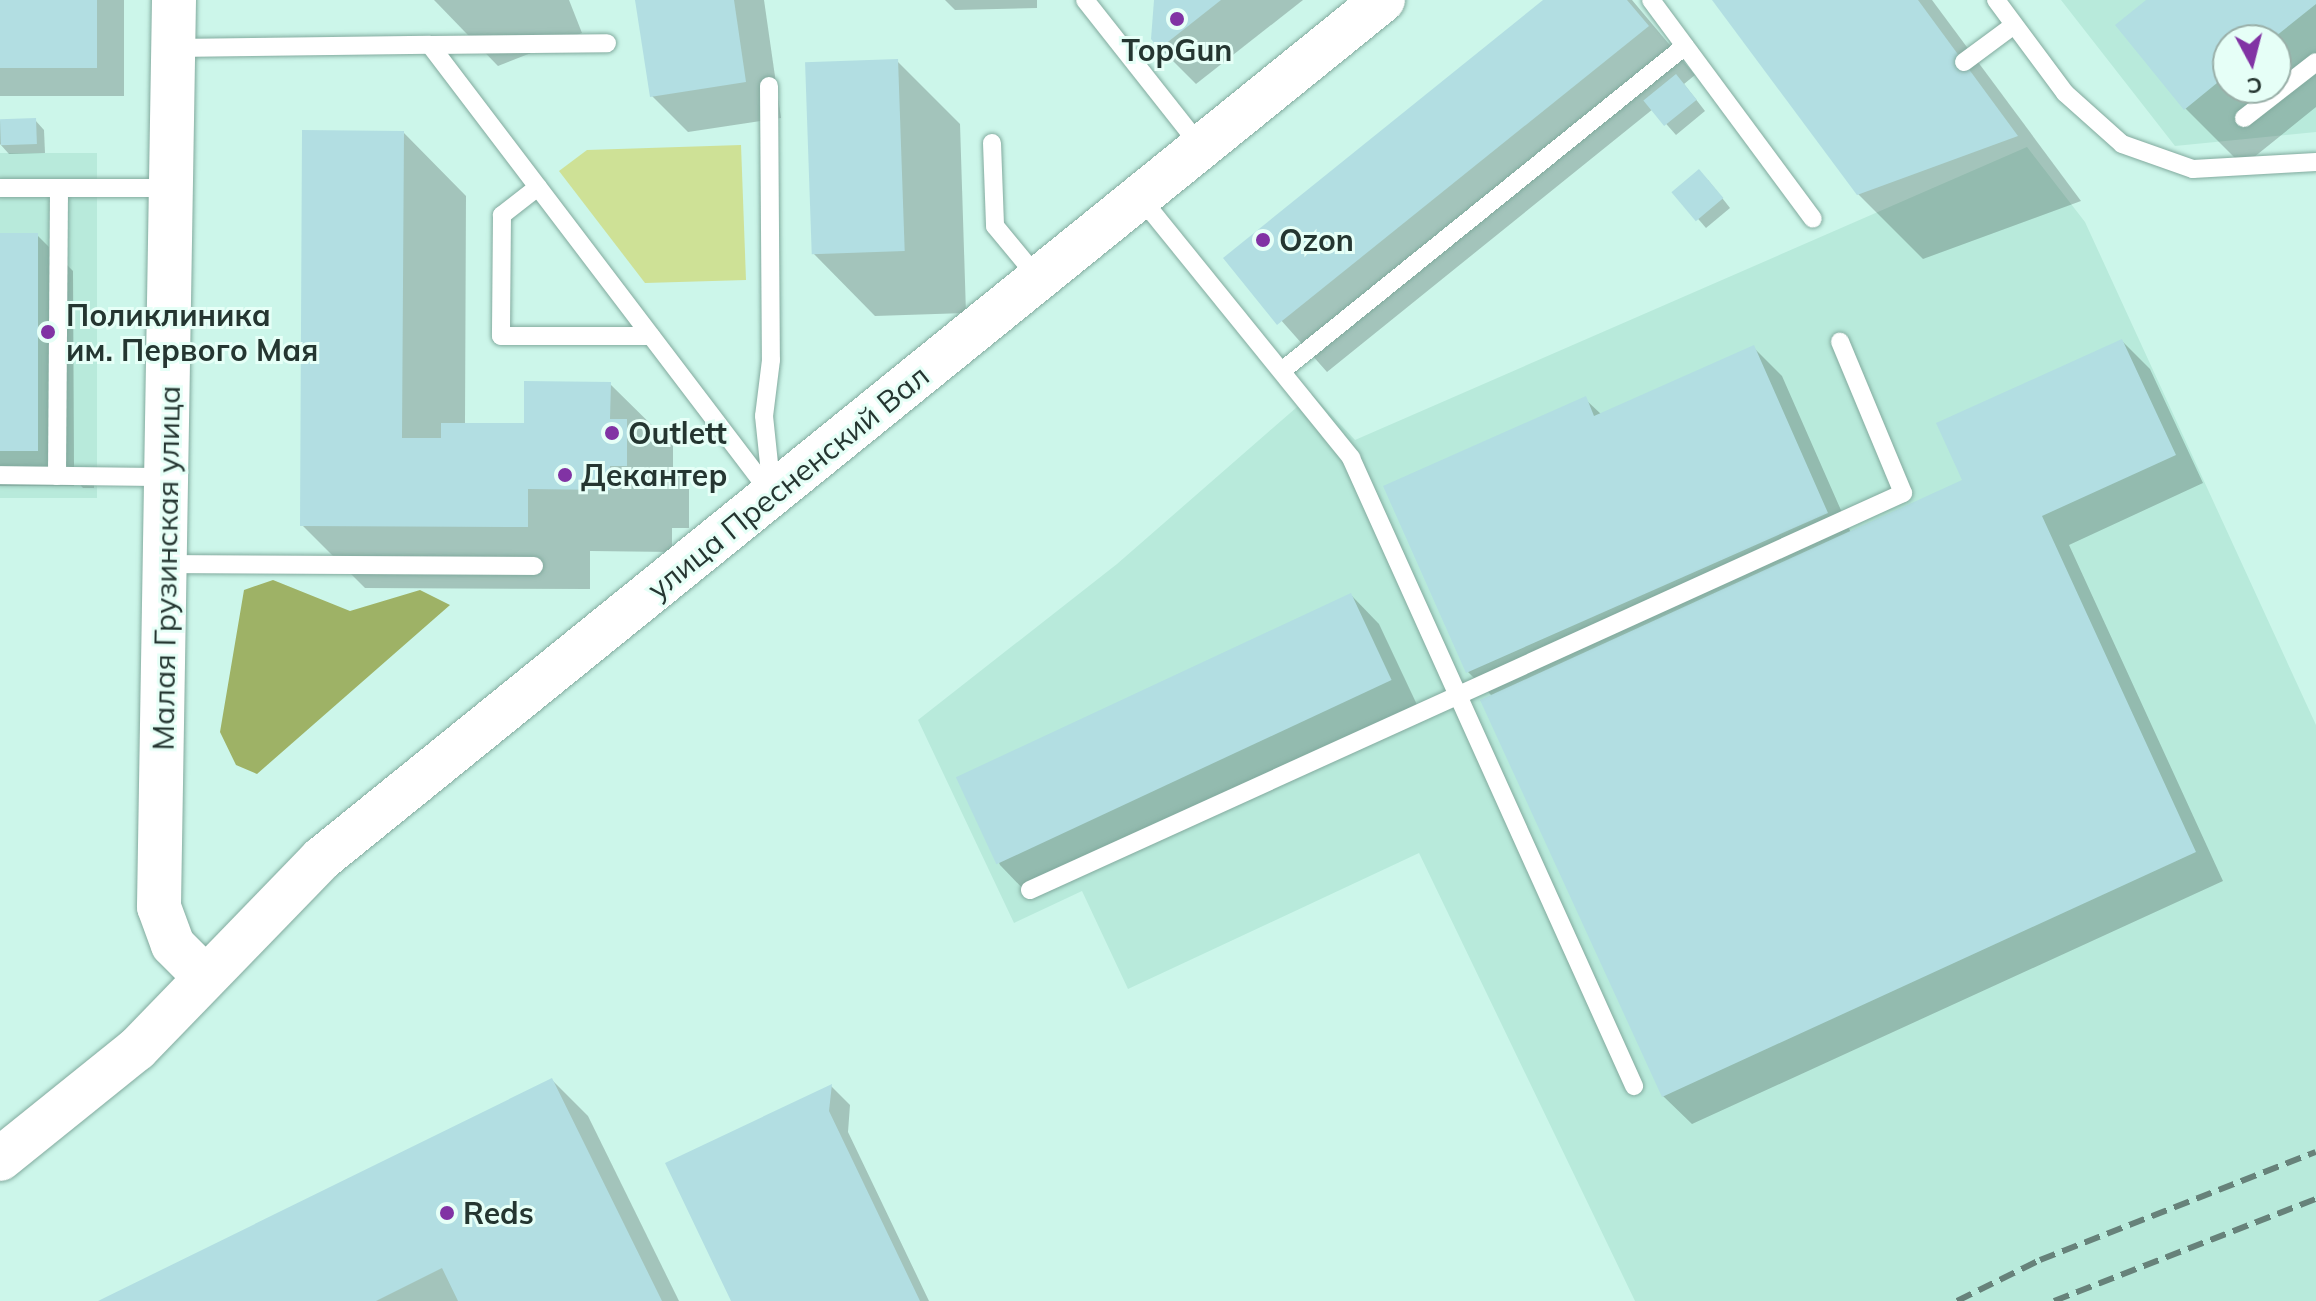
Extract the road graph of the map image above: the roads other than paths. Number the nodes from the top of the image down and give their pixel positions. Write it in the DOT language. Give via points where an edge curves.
graph roads {
  1 [pos="174,0"];
  2 [pos="1383,0"];
  3 [pos="1651,0"];
  4 [pos="1996,0"];
  5 [pos="1095,3"];
  6 [pos="2014,25"];
  7 [pos="607,43"];
  8 [pos="430,45"];
  9 [pos="1685,46"];
  10 [pos="174,48"];
  11 [pos="1964,62"];
  12 [pos="2316,62"];
  13 [pos="769,86"];
  14 [pos="2244,118"];
  15 [pos="992,143"];
  16 [pos="1201,147"];
  17 [pos="2316,162"];
  18 [pos="538,187"];
  19 [pos="0,188"];
  20 [pos="59,188"];
  21 [pos="173,188"];
  22 [pos="1140,197"];
  23 [pos="1813,219"];
  24 [pos="1038,278"];
  25 [pos="651,336"];
  26 [pos="1840,342"];
  27 [pos="1283,370"];
  28 [pos="0,475"];
  29 [pos="57,476"];
  30 [pos="167,477"];
  31 [pos="772,495"];
  32 [pos="166,564"];
  33 [pos="534,566"];
  34 [pos="1458,694"];
  35 [pos="1030,890"];
  36 [pos="205,977"];
  37 [pos="1634,1086"];
  38 [pos="0,1159"];
  1 -- 10 [label="main road, Малая Грузинская улица"];
  2 -- 16 [label="main road, улица Пресненский Вал"];
  3 -- 9 [label="lane"];
  4 -- 6 [label="lane"];
  5 -- 16 [label="lane"];
  6 -- 11 [label="lane"];
  6 -- 17 [label="lane" via="2094,124 2153,159 2193,169"];
  7 -- 8 [label="lane"];
  8 -- 10 [label="lane"];
  8 -- 18 [label="lane"];
  9 -- 23 [label="lane"];
  9 -- 27 [label="lane"];
  10 -- 21 [label="main road, Малая Грузинская улица"];
  12 -- 14 [label="lane"];
  13 -- 31 [label="lane" via="771,360 764,416"];
  15 -- 24 [label="lane" via="995,226"];
  16 -- 22 [label="main road, улица Пресненский Вал"];
  18 -- 25 [label="lane"];
  18 -- 25 [label="lane" via="502,215 501,336"];
  19 -- 20 [label="lane"];
  20 -- 21 [label="lane"];
  20 -- 29 [label="lane"];
  21 -- 30 [label="main road, Малая Грузинская улица"];
  22 -- 24 [label="main road, улица Пресненский Вал"];
  22 -- 27 [label="lane"];
  24 -- 31 [label="main road, улица Пресненский Вал"];
  25 -- 31 [label="lane"];
  26 -- 34 [label="lane" via="1903,493"];
  27 -- 34 [label="lane" via="1351,458"];
  28 -- 29 [label="lane"];
  29 -- 30 [label="lane"];
  30 -- 32 [label="main road, Малая Грузинская улица"];
  31 -- 36 [label="main road, улица Пресненский Вал" via="321,859"];
  32 -- 33 [label="lane"];
  32 -- 36 [label="main road, Малая Грузинская улица" via="159,907 173,945"];
  34 -- 35 [label="lane"];
  34 -- 37 [label="lane"];
  36 -- 38 [label="main road, улица Пресненский Вал" via="126,1059"];
}
